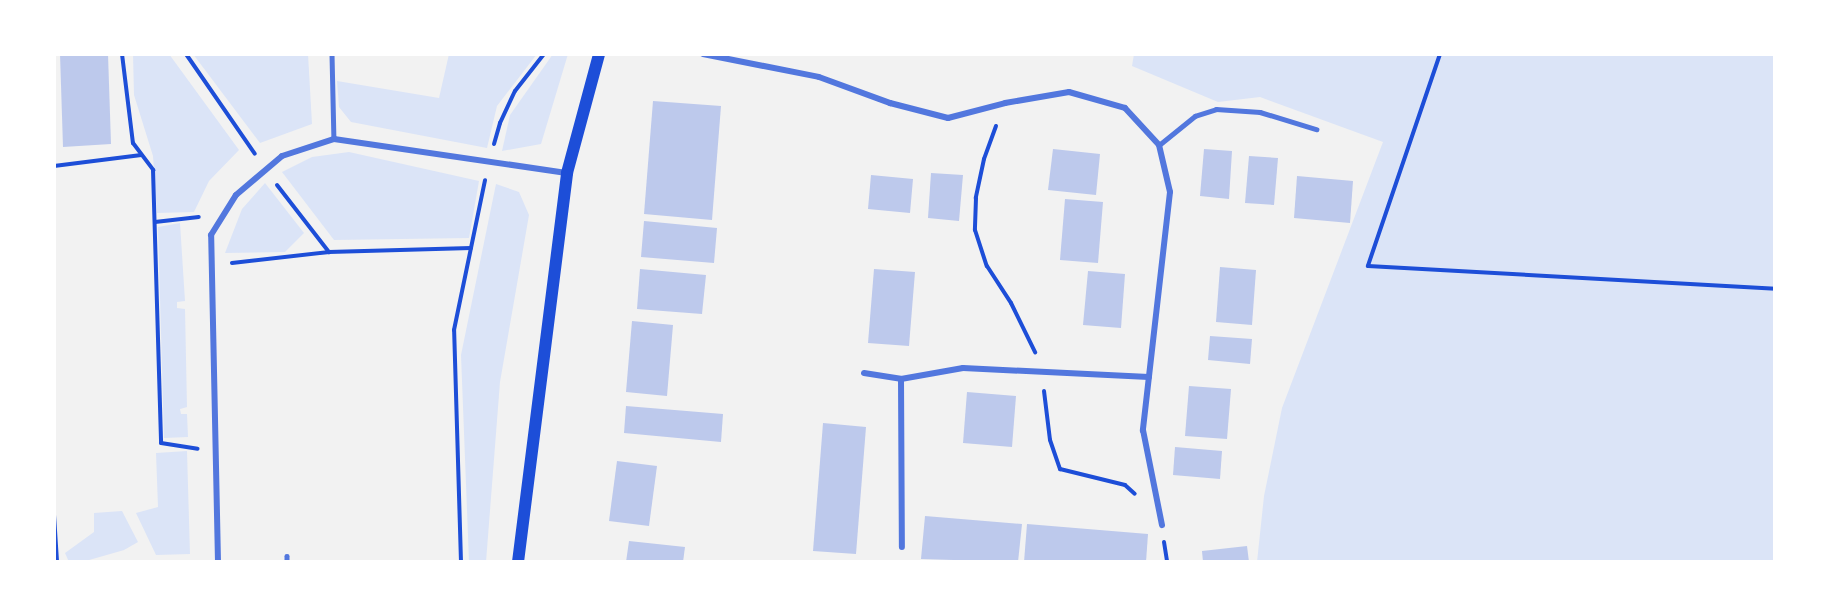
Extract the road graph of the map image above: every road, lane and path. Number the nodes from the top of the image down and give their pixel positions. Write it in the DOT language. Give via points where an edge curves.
graph roads {
  1 [pos="122,54"];
  2 [pos="186,54"];
  3 [pos="332,54"];
  4 [pos="544,54"];
  5 [pos="599,54"];
  6 [pos="703,54"];
  7 [pos="1440,54"];
  8 [pos="1005,103"];
  9 [pos="1316,129"];
  10 [pos="334,139"];
  11 [pos="1159,144"];
  12 [pos="142,155"];
  13 [pos="489,161"];
  14 [pos="54,166"];
  15 [pos="265,170"];
  16 [pos="567,172"];
  17 [pos="224,214"];
  18 [pos="155,222"];
  19 [pos="471,248"];
  20 [pos="329,252"];
  21 [pos="210,266"];
  22 [pos="1775,289"];
  23 [pos="864,373"];
  24 [pos="1040,373"];
  25 [pos="1149,377"];
  26 [pos="901,379"];
  27 [pos="214,452"];
  28 [pos="54,515"];
  29 [pos="1162,525"];
  30 [pos="902,547"];
  31 [pos="57,562"];
  32 [pos="218,562"];
  33 [pos="461,562"];
  34 [pos="519,562"];
  35 [pos="1167,562"];
  1 -- 12 [label="path" via="133,143"];
  2 -- 15 [label="path"];
  3 -- 10 [label="lane"];
  4 -- 13 [label="path" via="515,91"];
  5 -- 16 [label="main road"];
  6 -- 8 [label="street" via="819,78 948,118"];
  7 -- 22 [label="path" via="1368,266"];
  8 -- 11 [label="street" via="1069,92 1125,108"];
  8 -- 24 [label="path" via="984,159 976,198 975,230 987,266 1038,357"];
  9 -- 11 [label="lane" via="1260,112 1216,109 1195,116"];
  10 -- 13 [label="street"];
  10 -- 15 [label="street" via="282,156"];
  11 -- 25 [label="street" via="1170,192"];
  12 -- 14 [label="path"];
  12 -- 18 [label="path" via="153,170"];
  13 -- 16 [label="street"];
  13 -- 19 [label="path"];
  15 -- 17 [label="street" via="236,195"];
  15 -- 20 [label="path"];
  16 -- 34 [label="main road"];
  17 -- 18 [label="path"];
  17 -- 21 [label="street" via="211,236"];
  18 -- 27 [label="path" via="161,443"];
  19 -- 20 [label="path"];
  19 -- 33 [label="path" via="454,330"];
  20 -- 21 [label="path"];
  21 -- 27 [label="street"];
  23 -- 26 [label="street"];
  24 -- 25 [label="street"];
  24 -- 26 [label="street" via="963,368"];
  24 -- 29 [label="path" via="1050,440 1060,470 1125,485 1148,505"];
  25 -- 29 [label="street" via="1143,430"];
  26 -- 30 [label="street"];
  27 -- 32 [label="street"];
  28 -- 31 [label="path"];
  29 -- 35 [label="path"];
}
